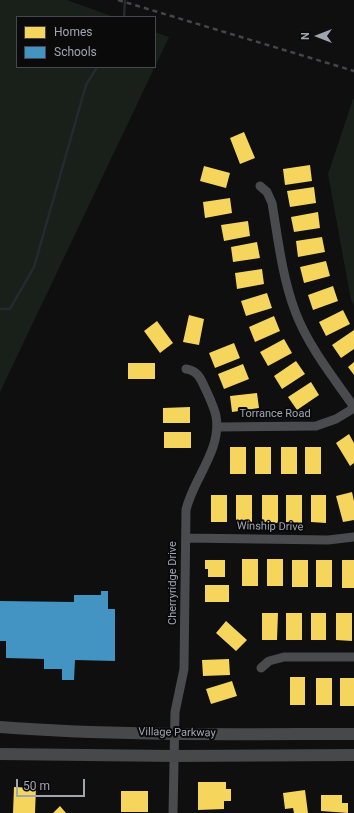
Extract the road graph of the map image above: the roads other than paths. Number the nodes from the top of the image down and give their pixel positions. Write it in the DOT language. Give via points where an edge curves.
graph roads {
  1 [pos="260,186"];
  2 [pos="186,369"];
  3 [pos="354,408"];
  4 [pos="216,427"];
  5 [pos="354,537"];
  6 [pos="186,538"];
  7 [pos="354,657"];
  8 [pos="261,668"];
  9 [pos="0,727"];
  10 [pos="174,734"];
  11 [pos="354,734"];
  12 [pos="0,754"];
  13 [pos="354,755"];
  14 [pos="174,756"];
  15 [pos="173,813"];
  1 -- 3 [label="street" via="267,192 272,203 284,277 295,311 306,335"];
  2 -- 4 [label="street, Cherryridge Drive" via="199,375 214,409"];
  3 -- 4 [label="street, Torrance Road" via="336,419 316,426"];
  4 -- 6 [label="street, Cherryridge Drive" via="212,449 188,504"];
  5 -- 6 [label="street, Winship Drive" via="328,540"];
  6 -- 10 [label="street, Cherryridge Drive" via="184,669 175,712"];
  7 -- 8 [label="street" via="284,657 269,660"];
  9 -- 10 [label="main road, Village Parkway"];
  10 -- 11 [label="main road, Village Parkway"];
  10 -- 14 [label="street, Cherryridge Drive"];
  12 -- 14 [label="main road, Village Parkway"];
  13 -- 14 [label="main road, Village Parkway"];
  14 -- 15 [label="street, Cherryridge Drive"];
}
